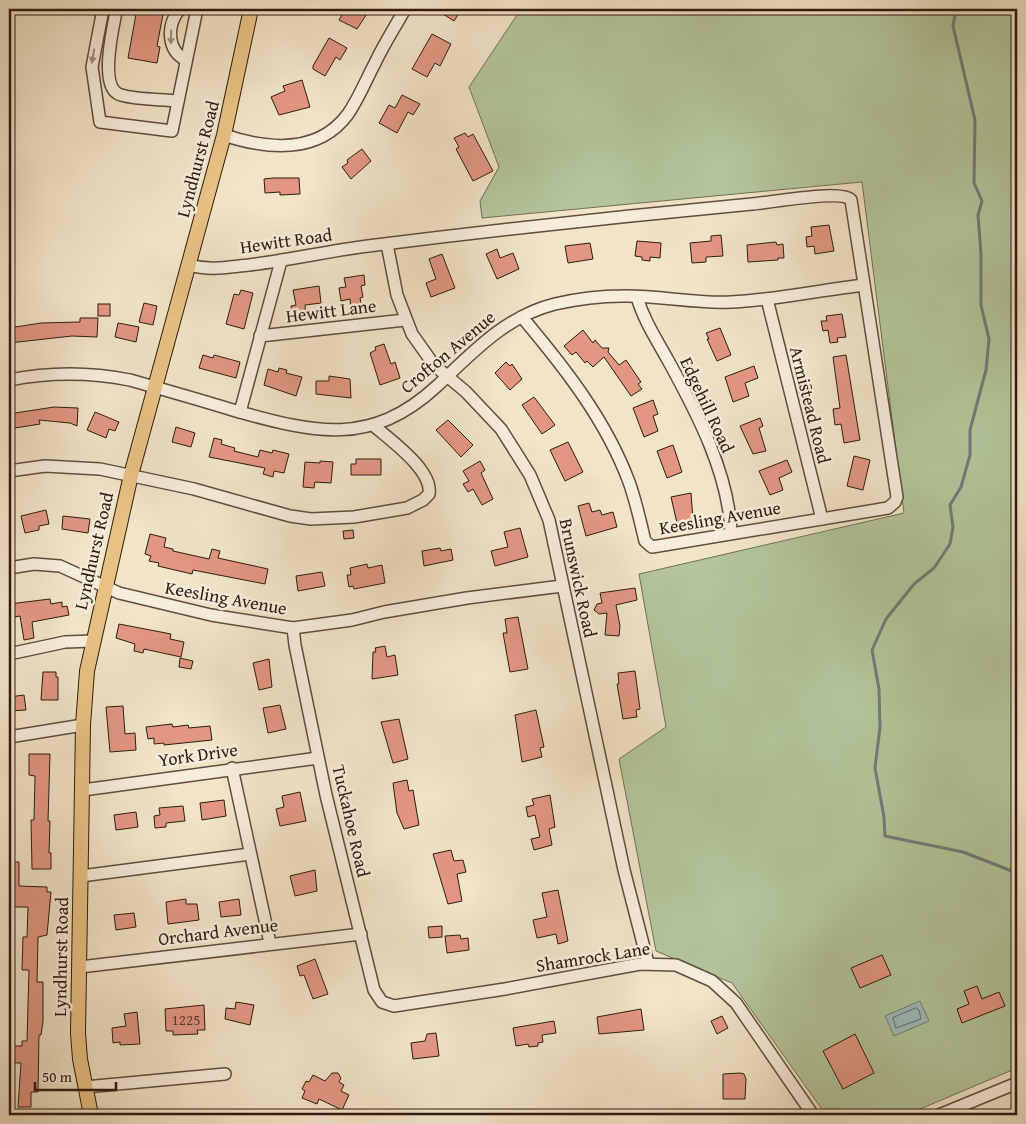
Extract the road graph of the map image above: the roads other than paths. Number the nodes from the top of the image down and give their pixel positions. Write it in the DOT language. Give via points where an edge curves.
graph roads {
  1 [pos="103,9"];
  2 [pos="113,9"];
  3 [pos="180,9"];
  4 [pos="197,9"];
  5 [pos="251,9"];
  6 [pos="405,9"];
  7 [pos="186,60"];
  8 [pos="111,87"];
  9 [pos="95,91"];
  10 [pos="178,101"];
  11 [pos="224,135"];
  12 [pos="387,244"];
  13 [pos="280,261"];
  14 [pos="189,265"];
  15 [pos="864,285"];
  16 [pos="637,297"];
  17 [pos="767,299"];
  18 [pos="522,317"];
  19 [pos="405,320"];
  20 [pos="260,336"];
  21 [pos="447,377"];
  22 [pos="9,380"];
  23 [pos="155,387"];
  24 [pos="240,412"];
  25 [pos="373,425"];
  26 [pos="9,471"];
  27 [pos="131,475"];
  28 [pos="822,519"];
  29 [pos="730,533"];
  30 [pos="9,568"];
  31 [pos="106,586"];
  32 [pos="562,586"];
  33 [pos="293,628"];
  34 [pos="93,641"];
  35 [pos="9,654"];
  36 [pos="83,725"];
  37 [pos="9,737"];
  38 [pos="318,758"];
  39 [pos="232,768"];
  40 [pos="83,790"];
  41 [pos="250,854"];
  42 [pos="81,876"];
  43 [pos="360,934"];
  44 [pos="270,943"];
  45 [pos="648,963"];
  46 [pos="80,966"];
  47 [pos="400,1005"];
  48 [pos="225,1074"];
  49 [pos="1017,1082"];
  50 [pos="85,1087"];
  51 [pos="91,1115"];
  52 [pos="813,1115"];
  53 [pos="939,1115"];
  1 -- 9 [label="street, one-way" via="92,67"];
  2 -- 8 [label="street" via="116,12 108,72"];
  3 -- 7 [label="street, one-way" via="174,18 170,38 176,54"];
  4 -- 7 [label="street"];
  5 -- 11 [label="main road, Lyndhurst Road"];
  6 -- 11 [label="street" via="348,114 328,133 300,145 282,146 262,145"];
  7 -- 10 [label="street"];
  8 -- 9 [label="street"];
  8 -- 10 [label="street" via="120,95"];
  9 -- 10 [label="street" via="100,122 172,131"];
  11 -- 14 [label="main road, Lyndhurst Road"];
  12 -- 13 [label="street, Hewitt Road"];
  12 -- 15 [label="street, Hewitt Road" via="831,194 848,196 851,200"];
  12 -- 19 [label="street, Brunswick Road"];
  13 -- 14 [label="street, Hewitt Road" via="210,269"];
  13 -- 20 [label="street, Hewitt Lane"];
  14 -- 23 [label="main road, Lyndhurst Road"];
  15 -- 17 [label="street, Crofton Avenue"];
  15 -- 28 [label="street, Keesling Avenue" via="897,497 888,508"];
  16 -- 17 [label="street, Crofton Avenue" via="702,302"];
  16 -- 18 [label="street, Crofton Avenue" via="583,299 548,306"];
  16 -- 29 [label="street, Edgehill Road" via="647,326 687,396 706,438 728,508"];
  17 -- 28 [label="street, Armistead Road"];
  18 -- 21 [label="street, Crofton Avenue" via="490,336"];
  18 -- 29 [label="street, Keesling Avenue" via="565,367 594,415 628,480 647,545 657,548"];
  19 -- 20 [label="street, Hewitt Lane"];
  19 -- 21 [label="street, Brunswick Road" via="421,348"];
  20 -- 24 [label="street, Hewitt Lane"];
  21 -- 25 [label="street, Crofton Avenue" via="410,408"];
  21 -- 32 [label="street, Brunswick Road" via="466,392 501,430 530,475 549,520"];
  22 -- 23 [label="street, Crofton Avenue" via="74,373 105,375"];
  23 -- 24 [label="street, Crofton Avenue"];
  23 -- 27 [label="main road, Lyndhurst Road"];
  24 -- 25 [label="street, Crofton Avenue" via="302,428 348,430"];
  25 -- 27 [label="street" via="428,479 429,494 424,500 407,508 354,517 311,519"];
  26 -- 27 [label="street" via="68,466"];
  27 -- 31 [label="main road, Lyndhurst Road"];
  28 -- 29 [label="street, Keesling Avenue"];
  30 -- 31 [label="street, Keesling Avenue" via="34,564 60,566"];
  31 -- 33 [label="street, Keesling Avenue" via="119,593 174,607"];
  31 -- 34 [label="main road, Lyndhurst Road"];
  32 -- 33 [label="street, Keesling Avenue" via="467,598"];
  32 -- 45 [label="street, Brunswick Road" via="624,870"];
  33 -- 38 [label="street, Tuckahoe Road"];
  34 -- 35 [label="street" via="65,642"];
  34 -- 36 [label="main road, Lyndhurst Road"];
  36 -- 37 [label="street"];
  36 -- 40 [label="main road, Lyndhurst Road"];
  38 -- 39 [label="street, York Drive"];
  38 -- 43 [label="street, Tuckahoe Road"];
  39 -- 40 [label="street, York Drive"];
  39 -- 41 [label="street"];
  40 -- 42 [label="main road, Lyndhurst Road"];
  41 -- 42 [label="street"];
  41 -- 44 [label="street"];
  42 -- 46 [label="main road, Lyndhurst Road"];
  43 -- 44 [label="street, Orchard Avenue"];
  43 -- 47 [label="street, Tuckahoe Road" via="377,997 387,1004"];
  44 -- 46 [label="street, Orchard Avenue"];
  45 -- 47 [label="street, Shamrock Lane"];
  45 -- 52 [label="street, Shamrock Lane" via="664,963 690,970 725,991"];
  46 -- 50 [label="main road, Lyndhurst Road" via="78,1033"];
  48 -- 50 [label="street"];
  49 -- 53 [label="street"];
  50 -- 51 [label="main road, Lyndhurst Road"];
}
